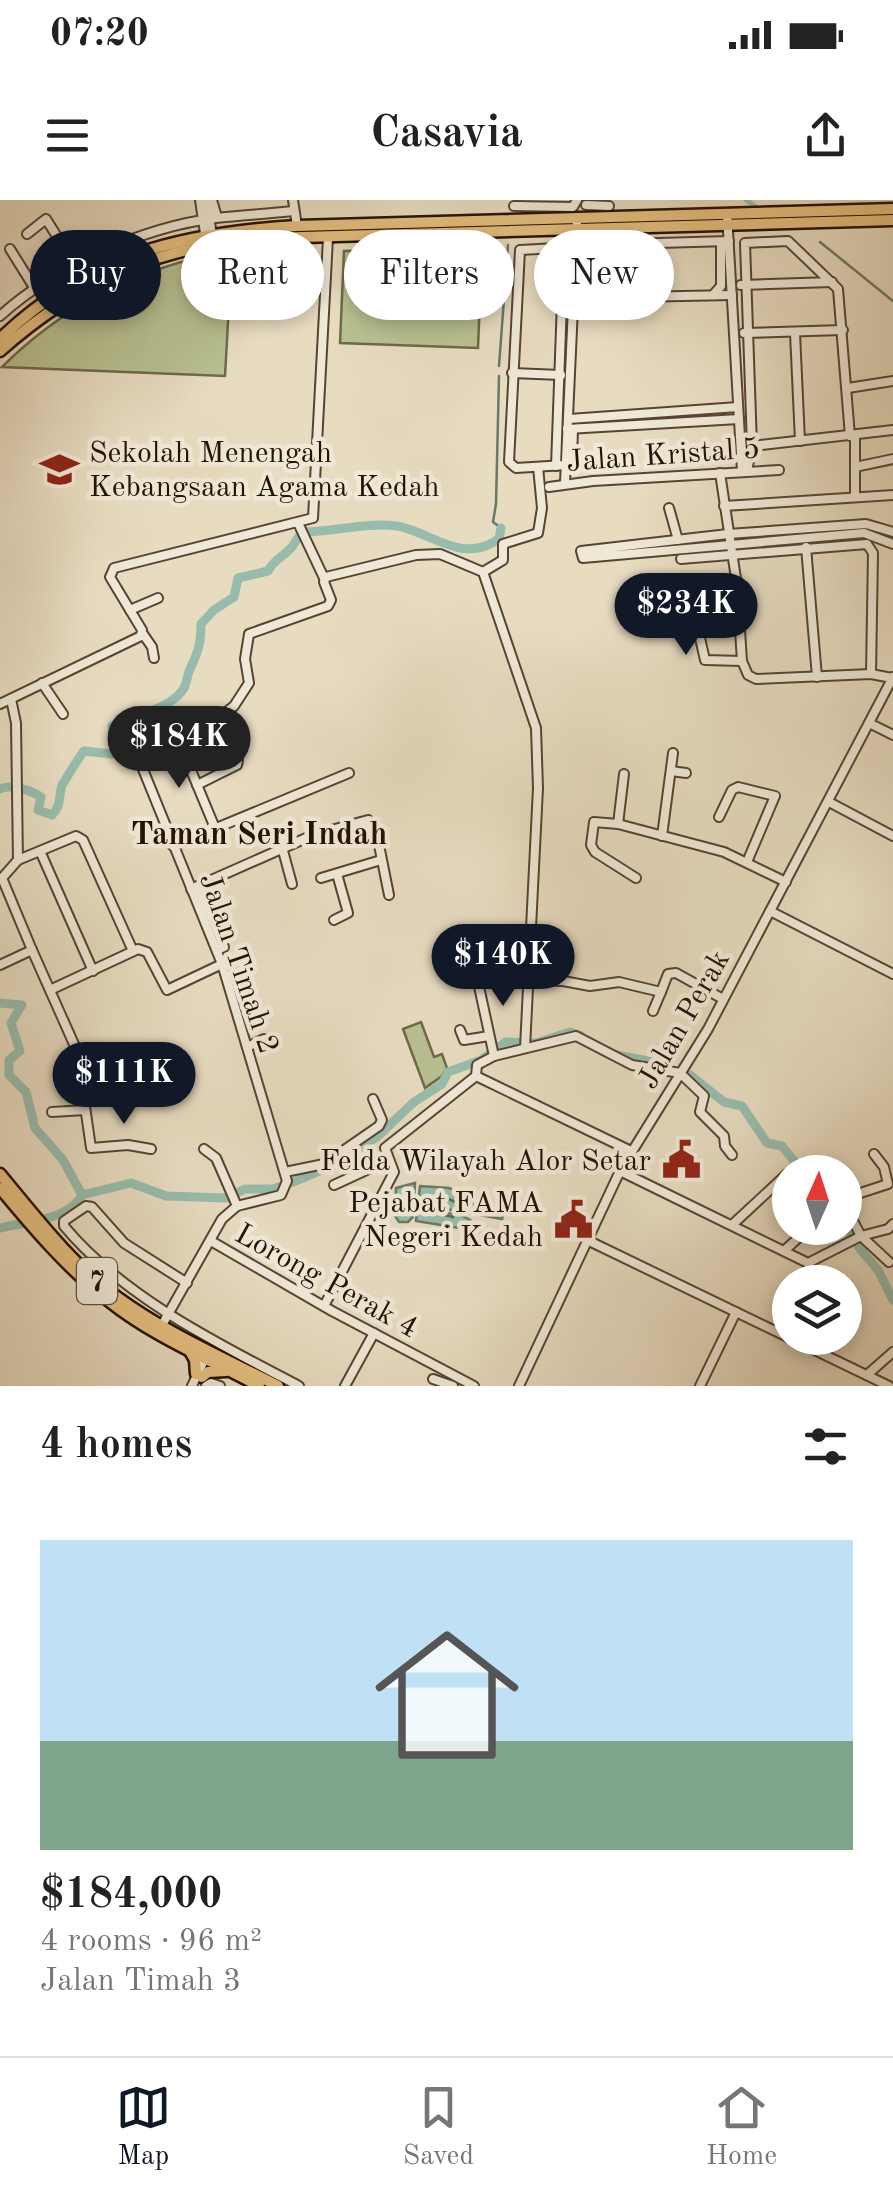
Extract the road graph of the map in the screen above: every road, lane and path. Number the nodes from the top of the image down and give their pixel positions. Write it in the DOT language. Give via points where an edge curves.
graph roads {
  1 [pos="206,200"];
  2 [pos="293,200"];
  3 [pos="536,203"];
  4 [pos="514,206"];
  5 [pos="610,206"];
  6 [pos="792,206"];
  7 [pos="893,208"];
  8 [pos="293,212"];
  9 [pos="582,212"];
  10 [pos="536,218"];
  11 [pos="210,219"];
  12 [pos="728,219"];
  13 [pos="893,220"];
  14 [pos="297,226"];
  15 [pos="32,230"];
  16 [pos="53,230"];
  17 [pos="210,230"];
  18 [pos="270,230"];
  19 [pos="30,232"];
  20 [pos="161,233"];
  21 [pos="27,234"];
  22 [pos="324,238"];
  23 [pos="328,238"];
  24 [pos="725,241"];
  25 [pos="674,242"];
  26 [pos="181,244"];
  27 [pos="10,249"];
  28 [pos="181,249"];
  29 [pos="534,249"];
  30 [pos="30,281"];
  31 [pos="832,282"];
  32 [pos="744,285"];
  33 [pos="732,290"];
  34 [pos="30,293"];
  35 [pos="714,296"];
  36 [pos="674,297"];
  37 [pos="0,316"];
  38 [pos="561,320"];
  39 [pos="573,320"];
  40 [pos="843,330"];
  41 [pos="746,332"];
  42 [pos="734,333"];
  43 [pos="795,333"];
  44 [pos="0,339"];
  45 [pos="0,351"];
  46 [pos="512,373"];
  47 [pos="559,375"];
  48 [pos="571,376"];
  49 [pos="893,381"];
  50 [pos="848,388"];
  51 [pos="738,407"];
  52 [pos="739,419"];
  53 [pos="570,426"];
  54 [pos="893,430"];
  55 [pos="852,436"];
  56 [pos="800,441"];
  57 [pos="752,446"];
  58 [pos="893,459"];
  59 [pos="855,467"];
  60 [pos="538,468"];
  61 [pos="562,468"];
  62 [pos="779,470"];
  63 [pos="744,471"];
  64 [pos="720,473"];
  65 [pos="565,483"];
  66 [pos="549,487"];
  67 [pos="855,495"];
  68 [pos="893,495"];
  69 [pos="724,506"];
  70 [pos="669,508"];
  71 [pos="874,528"];
  72 [pos="301,529"];
  73 [pos="893,532"];
  74 [pos="728,534"];
  75 [pos="806,542"];
  76 [pos="893,544"];
  77 [pos="679,549"];
  78 [pos="730,550"];
  79 [pos="483,572"];
  80 [pos="324,578"];
  81 [pos="688,590"];
  82 [pos="158,598"];
  83 [pos="130,610"];
  84 [pos="738,610"];
  85 [pos="696,615"];
  86 [pos="142,634"];
  87 [pos="154,658"];
  88 [pos="742,661"];
  89 [pos="871,674"];
  90 [pos="817,677"];
  91 [pos="893,678"];
  92 [pos="42,683"];
  93 [pos="11,699"];
  94 [pos="0,704"];
  95 [pos="62,714"];
  96 [pos="870,723"];
  97 [pos="893,735"];
  98 [pos="178,739"];
  99 [pos="228,747"];
  100 [pos="673,753"];
  101 [pos="671,771"];
  102 [pos="349,773"];
  103 [pos="686,773"];
  104 [pos="624,774"];
  105 [pos="197,785"];
  106 [pos="829,802"];
  107 [pos="720,817"];
  108 [pos="618,824"];
  109 [pos="215,828"];
  110 [pos="662,836"];
  111 [pos="893,836"];
  112 [pos="173,846"];
  113 [pos="282,848"];
  114 [pos="40,851"];
  115 [pos="18,860"];
  116 [pos="382,860"];
  117 [pos="747,862"];
  118 [pos="337,874"];
  119 [pos="322,878"];
  120 [pos="636,878"];
  121 [pos="786,882"];
  122 [pos="292,884"];
  123 [pos="195,887"];
  124 [pos="389,895"];
  125 [pos="770,910"];
  126 [pos="334,920"];
  127 [pos="32,950"];
  128 [pos="133,951"];
  129 [pos="222,964"];
  130 [pos="0,965"];
  131 [pos="93,972"];
  132 [pos="893,974"];
  133 [pos="529,980"];
  134 [pos="478,982"];
  135 [pos="50,990"];
  136 [pos="660,992"];
  137 [pos="722,1000"];
  138 [pos="653,1011"];
  139 [pos="460,1030"];
  140 [pos="269,1041"];
  141 [pos="525,1045"];
  142 [pos="247,1047"];
  143 [pos="493,1048"];
  144 [pos="476,1072"];
  145 [pos="680,1073"];
  146 [pos="372,1099"];
  147 [pos="85,1110"];
  148 [pos="52,1112"];
  149 [pos="151,1149"];
  150 [pos="204,1149"];
  151 [pos="631,1151"];
  152 [pos="874,1154"];
  153 [pos="732,1155"];
  154 [pos="388,1160"];
  155 [pos="331,1163"];
  156 [pos="620,1170"];
  157 [pos="0,1174"];
  158 [pos="286,1180"];
  159 [pos="772,1188"];
  160 [pos="2,1192"];
  161 [pos="862,1192"];
  162 [pos="233,1199"];
  163 [pos="27,1212"];
  164 [pos="732,1224"];
  165 [pos="893,1224"];
  166 [pos="38,1225"];
  167 [pos="862,1237"];
  168 [pos="211,1240"];
  169 [pos="587,1240"];
  170 [pos="862,1243"];
  171 [pos="790,1245"];
  172 [pos="844,1245"];
  173 [pos="785,1250"];
  174 [pos="889,1262"];
  175 [pos="808,1263"];
  176 [pos="106,1272"];
  177 [pos="99,1282"];
  178 [pos="186,1283"];
  179 [pos="324,1306"];
  180 [pos="170,1312"];
  181 [pos="736,1312"];
  182 [pos="162,1326"];
  183 [pos="772,1330"];
  184 [pos="374,1333"];
  185 [pos="189,1350"];
  186 [pos="893,1352"];
  187 [pos="826,1355"];
  188 [pos="210,1356"];
  189 [pos="232,1372"];
  190 [pos="868,1374"];
  191 [pos="266,1379"];
  192 [pos="433,1379"];
  193 [pos="198,1381"];
  194 [pos="454,1383"];
  195 [pos="220,1386"];
  196 [pos="278,1386"];
  197 [pos="298,1386"];
  198 [pos="346,1386"];
  199 [pos="474,1386"];
  200 [pos="520,1386"];
  201 [pos="700,1386"];
  202 [pos="889,1386"];
  1 -- 11 [label="street"];
  1 -- 11 [label="street"];
  2 -- 8 [label="street"];
  3 -- 4 [label="street"];
  3 -- 9 [label="street"];
  3 -- 10 [label="street"];
  5 -- 9 [label="street"];
  6 -- 7 [label="main road"];
  6 -- 12 [label="main road"];
  8 -- 11 [label="street"];
  8 -- 14 [label="street"];
  9 -- 10 [label="main road"];
  9 -- 12 [label="main road"];
  9 -- 23 [label="main road"];
  10 -- 14 [label="main road"];
  11 -- 17 [label="street"];
  11 -- 20 [label="street"];
  12 -- 13 [label="main road"];
  12 -- 24 [label="street"];
  14 -- 18 [label="main road"];
  15 -- 16 [label="street" via="46,219"];
  19 -- 21 [label="street"];
  22 -- 23 [label="main road"];
  23 -- 72 [label="street" via="316,512"];
  24 -- 25 [label="street"];
  24 -- 33 [label="street"];
  24 -- 35 [label="street" via="722,286"];
  26 -- 44 [label="main road" via="145,250 84,278"];
  27 -- 30 [label="street"];
  28 -- 45 [label="main road" via="90,286"];
  29 -- 46 [label="street" via="520,250"];
  31 -- 32 [label="street"];
  31 -- 32 [label="street" via="786,240 744,243"];
  31 -- 40 [label="street" via="841,295"];
  32 -- 33 [label="street"];
  32 -- 41 [label="street"];
  33 -- 35 [label="street"];
  33 -- 42 [label="street"];
  34 -- 37 [label="street"];
  35 -- 36 [label="street"];
  38 -- 47 [label="street"];
  39 -- 48 [label="street"];
  40 -- 43 [label="street"];
  40 -- 50 [label="street"];
  41 -- 42 [label="street"];
  41 -- 43 [label="street"];
  41 -- 57 [label="street"];
  42 -- 51 [label="street"];
  43 -- 56 [label="street"];
  46 -- 47 [label="street"];
  46 -- 60 [label="street" via="509,462"];
  47 -- 48 [label="street"];
  47 -- 61 [label="street"];
  48 -- 53 [label="street"];
  49 -- 50 [label="street"];
  50 -- 55 [label="street"];
  51 -- 52 [label="street"];
  51 -- 53 [label="street"];
  52 -- 53 [label="street"];
  52 -- 63 [label="street"];
  53 -- 61 [label="street"];
  54 -- 55 [label="street"];
  55 -- 56 [label="street"];
  55 -- 59 [label="street"];
  56 -- 57 [label="street"];
  57 -- 63 [label="street"];
  58 -- 59 [label="street"];
  59 -- 67 [label="street"];
  60 -- 61 [label="street"];
  60 -- 79 [label="street" via="538,533 503,544 502,560"];
  61 -- 65 [label="street"];
  62 -- 63 [label="street, Jalan Kristal 5"];
  63 -- 64 [label="street, Jalan Kristal 5"];
  64 -- 65 [label="street, Jalan Kristal 5"];
  64 -- 69 [label="street"];
  65 -- 66 [label="street, Jalan Kristal 5"];
  67 -- 68 [label="street"];
  67 -- 69 [label="street"];
  69 -- 74 [label="street"];
  70 -- 77 [label="street"];
  71 -- 73 [label="street"];
  71 -- 74 [label="street"];
  71 -- 75 [label="street"];
  71 -- 76 [label="street"];
  72 -- 80 [label="street"];
  72 -- 83 [label="street" via="114,568 110,577"];
  74 -- 77 [label="street"];
  74 -- 78 [label="street"];
  75 -- 78 [label="street"];
  75 -- 89 [label="street" via="861,543 872,553"];
  75 -- 90 [label="street"];
  77 -- 77 [label="street" via="583,548 582,556"];
  77 -- 78 [label="street"];
  78 -- 84 [label="street"];
  79 -- 80 [label="street" via="440,554"];
  79 -- 133 [label="street" via="536,728"];
  80 -- 98 [label="street" via="328,606 249,634 249,683 234,706"];
  81 -- 85 [label="street"];
  82 -- 83 [label="street"];
  83 -- 86 [label="street"];
  84 -- 85 [label="street"];
  84 -- 88 [label="street"];
  85 -- 88 [label="street" via="707,662"];
  86 -- 87 [label="street"];
  86 -- 92 [label="street"];
  88 -- 90 [label="street" via="756,679"];
  89 -- 90 [label="street"];
  89 -- 91 [label="street"];
  91 -- 96 [label="street, Jalan Perak"];
  92 -- 93 [label="street"];
  92 -- 95 [label="street"];
  93 -- 94 [label="street"];
  93 -- 115 [label="street"];
  96 -- 97 [label="street"];
  96 -- 106 [label="street, Jalan Perak"];
  98 -- 105 [label="street"];
  98 -- 112 [label="street, Jalan Timah 2" via="140,755 138,764"];
  99 -- 105 [label="street" via="237,765"];
  100 -- 101 [label="street"];
  101 -- 103 [label="street"];
  101 -- 110 [label="street"];
  102 -- 109 [label="street"];
  104 -- 108 [label="street"];
  105 -- 109 [label="street"];
  106 -- 111 [label="street"];
  106 -- 121 [label="street, Jalan Perak"];
  107 -- 117 [label="street" via="738,786 776,796"];
  108 -- 110 [label="street"];
  108 -- 120 [label="street" via="594,822 591,845"];
  109 -- 112 [label="street"];
  110 -- 117 [label="street"];
  112 -- 123 [label="street, Jalan Timah 2"];
  113 -- 116 [label="street" via="368,820"];
  113 -- 122 [label="street"];
  113 -- 123 [label="street"];
  114 -- 115 [label="street"];
  114 -- 128 [label="street" via="76,836 83,840"];
  114 -- 131 [label="street"];
  115 -- 127 [label="street" via="2,881"];
  116 -- 118 [label="street"];
  116 -- 124 [label="street"];
  117 -- 121 [label="street"];
  118 -- 119 [label="street"];
  118 -- 126 [label="street" via="348,913"];
  121 -- 125 [label="street, Jalan Perak"];
  123 -- 129 [label="street, Jalan Timah 2"];
  125 -- 132 [label="street"];
  125 -- 137 [label="street, Jalan Perak"];
  127 -- 130 [label="street"];
  127 -- 135 [label="street"];
  128 -- 129 [label="street" via="146,952 167,990"];
  128 -- 131 [label="street"];
  129 -- 142 [label="street, Jalan Timah 2"];
  131 -- 135 [label="street"];
  133 -- 136 [label="street" via="619,982"];
  133 -- 141 [label="street"];
  134 -- 143 [label="street"];
  135 -- 147 [label="street" via="77,1051"];
  136 -- 137 [label="street" via="668,974 676,973"];
  136 -- 138 [label="street"];
  137 -- 145 [label="street, Jalan Perak"];
  139 -- 143 [label="street" via="464,1040"];
  140 -- 142 [label="street"];
  141 -- 143 [label="street"];
  141 -- 145 [label="street" via="571,1035 637,1067"];
  142 -- 158 [label="street, Jalan Timah 2"];
  143 -- 144 [label="street"];
  144 -- 151 [label="street"];
  144 -- 154 [label="street" via="386,1145"];
  145 -- 151 [label="street, Jalan Perak"];
  145 -- 153 [label="street" via="704,1096 700,1112"];
  146 -- 155 [label="street" via="382,1122"];
  147 -- 148 [label="street"];
  147 -- 149 [label="street" via="94,1150"];
  150 -- 162 [label="street" via="216,1158"];
  151 -- 156 [label="street, Jalan Perak"];
  152 -- 161 [label="street" via="888,1184"];
  154 -- 155 [label="street" via="336,1183"];
  154 -- 179 [label="street" via="394,1172"];
  155 -- 158 [label="street"];
  156 -- 164 [label="street"];
  156 -- 169 [label="street, Jalan Perak"];
  157 -- 163 [label="main road, 7"];
  158 -- 162 [label="street" via="274,1198"];
  159 -- 164 [label="street"];
  160 -- 163 [label="main road, 7"];
  162 -- 168 [label="street"];
  163 -- 166 [label="main road, 7"];
  164 -- 173 [label="street"];
  165 -- 167 [label="street"];
  166 -- 177 [label="main road, 7"];
  166 -- 185 [label="main road, 7" via="112,1304"];
  168 -- 178 [label="street"];
  168 -- 179 [label="street, Lorong Perak 4"];
  169 -- 181 [label="street"];
  169 -- 200 [label="street, Jalan Perak"];
  170 -- 174 [label="street"];
  171 -- 173 [label="street"];
  172 -- 175 [label="street"];
  173 -- 175 [label="street"];
  176 -- 177 [label="street"];
  176 -- 178 [label="street" via="64,1226 86,1206 124,1243"];
  176 -- 180 [label="street"];
  177 -- 182 [label="main road, 7"];
  178 -- 180 [label="street"];
  179 -- 184 [label="street, Lorong Perak 4"];
  180 -- 182 [label="street"];
  180 -- 191 [label="street"];
  181 -- 183 [label="street"];
  181 -- 201 [label="street"];
  182 -- 188 [label="main road, 7"];
  184 -- 194 [label="street, Lorong Perak 4"];
  184 -- 198 [label="street"];
  185 -- 188 [label="main road, 7"];
  185 -- 193 [label="main road"];
  186 -- 190 [label="street"];
  187 -- 190 [label="street"];
  188 -- 189 [label="main road, 7"];
  188 -- 191 [label="main road, 7"];
  188 -- 193 [label="street"];
  189 -- 191 [label="main road, 7"];
  189 -- 193 [label="main road" via="218,1370"];
  190 -- 202 [label="street"];
  191 -- 196 [label="main road, 7"];
  191 -- 197 [label="street"];
  192 -- 194 [label="street"];
  193 -- 195 [label="street"];
  194 -- 199 [label="street, Lorong Perak 4"];
}
